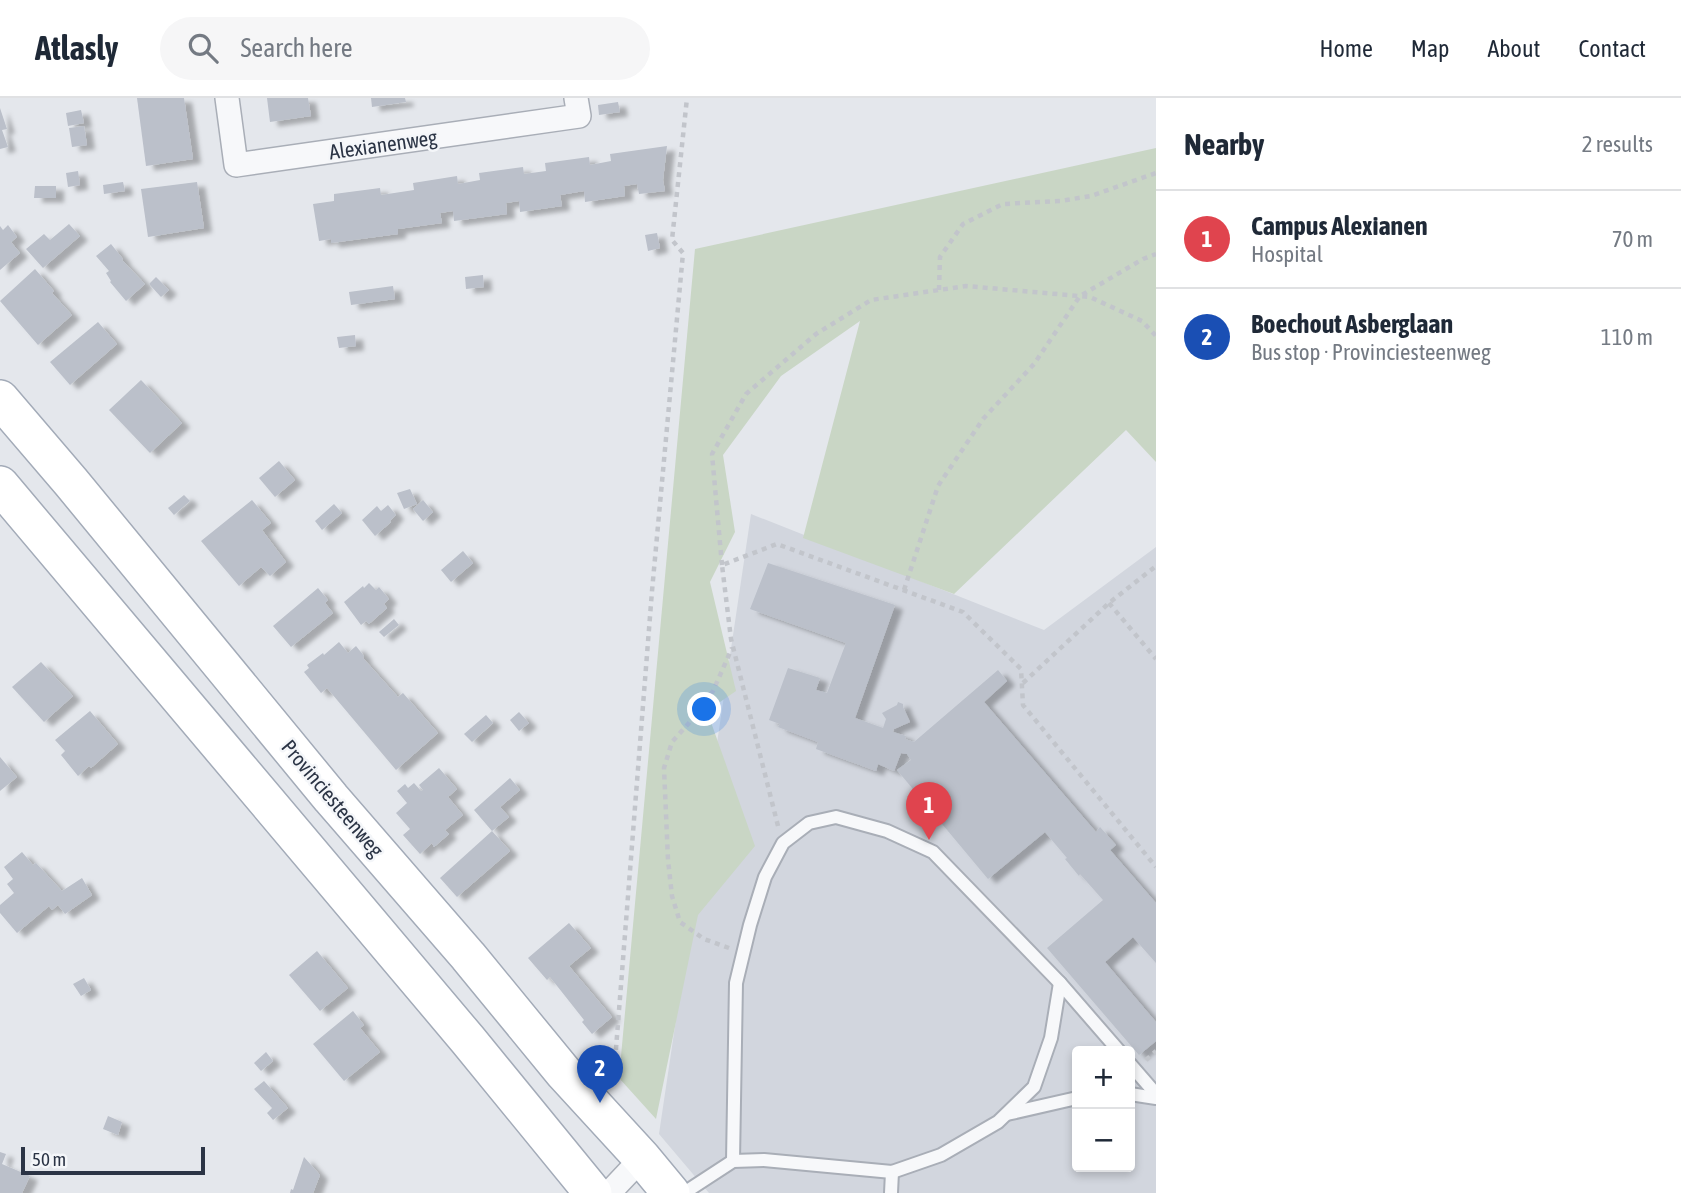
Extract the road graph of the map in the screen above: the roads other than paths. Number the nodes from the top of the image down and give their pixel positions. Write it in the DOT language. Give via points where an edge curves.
graph roads {
  1 [pos="227,98"];
  2 [pos="576,98"];
  3 [pos="0,399"];
  4 [pos="0,485"];
  5 [pos="1060,983"];
  6 [pos="1115,1046"];
  7 [pos="1135,1070"];
  8 [pos="1135,1094"];
  9 [pos="1156,1096"];
  10 [pos="1072,1099"];
  11 [pos="1007,1114"];
  12 [pos="642,1158"];
  13 [pos="733,1161"];
  14 [pos="892,1172"];
  15 [pos="593,1193"];
  16 [pos="609,1193"];
  17 [pos="671,1193"];
  18 [pos="684,1193"];
  19 [pos="891,1193"];
  1 -- 2 [label="street, Alexianenweg" via="236,164 579,116"];
  3 -- 12 [label="main road, Provinciesteenweg" via="331,798"];
  4 -- 15 [label="main road"];
  5 -- 6 [label="lane"];
  5 -- 11 [label="lane" via="1051,1038 1034,1087"];
  5 -- 13 [label="lane" via="933,852 887,831 836,817 809,823 783,844 765,877 736,983"];
  7 -- 9 [label="lane"];
  8 -- 9 [label="lane"];
  10 -- 11 [label="lane"];
  11 -- 14 [label="lane" via="941,1156"];
  12 -- 16 [label="street"];
  12 -- 17 [label="main road, Provinciesteenweg"];
  13 -- 14 [label="lane"];
  13 -- 18 [label="lane"];
  14 -- 19 [label="lane"];
}
